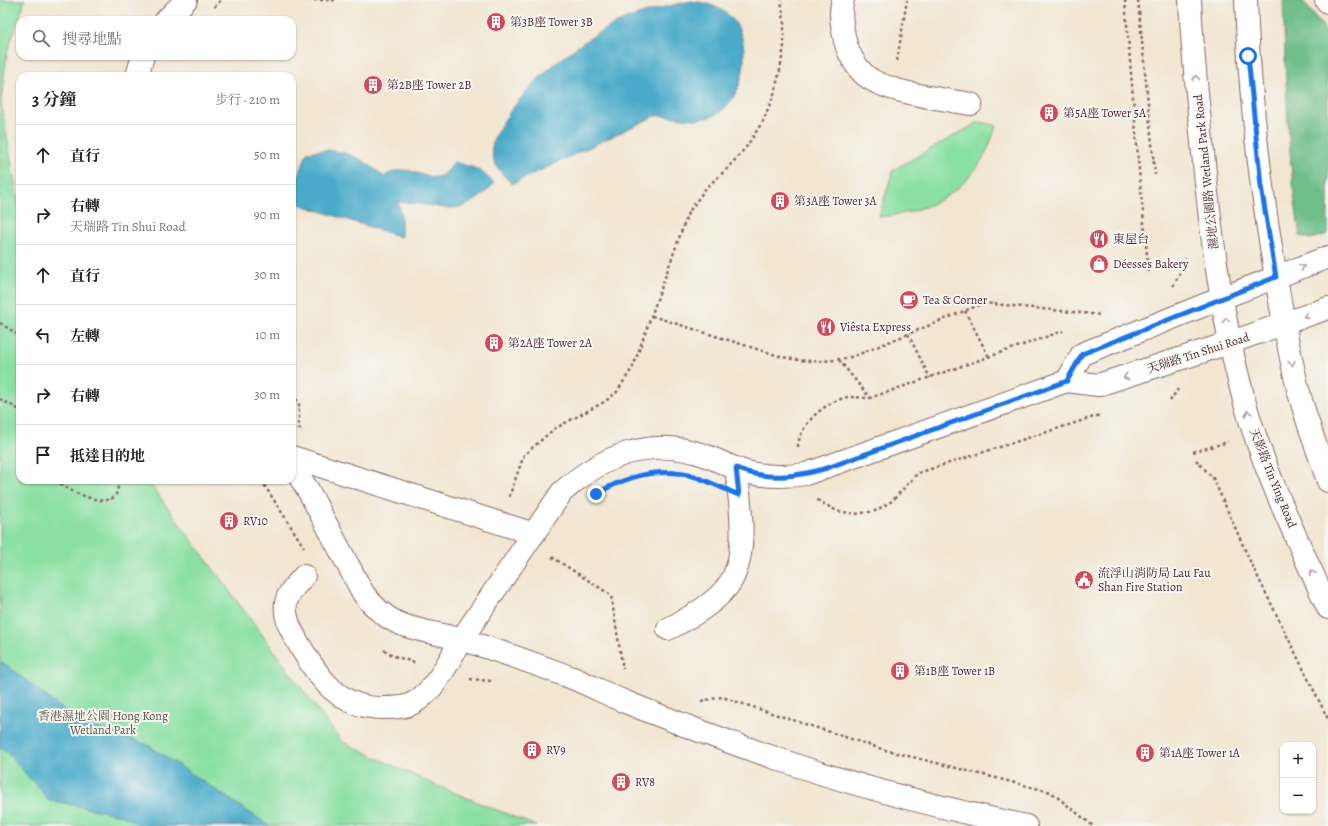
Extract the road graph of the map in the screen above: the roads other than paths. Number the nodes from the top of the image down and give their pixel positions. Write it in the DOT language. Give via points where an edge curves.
graph roads {
  1 [pos="186,0"];
  2 [pos="843,0"];
  3 [pos="1190,0"];
  4 [pos="1246,0"];
  5 [pos="1326,0"];
  6 [pos="1328,2"];
  7 [pos="170,16"];
  8 [pos="142,60"];
  9 [pos="138,72"];
  10 [pos="971,104"];
  11 [pos="1328,257"];
  12 [pos="1276,277"];
  13 [pos="1222,298"];
  14 [pos="1328,308"];
  15 [pos="1284,324"];
  16 [pos="1229,343"];
  17 [pos="1067,381"];
  18 [pos="296,458"];
  19 [pos="736,468"];
  20 [pos="296,471"];
  21 [pos="1328,481"];
  22 [pos="534,534"];
  23 [pos="304,576"];
  24 [pos="1328,608"];
  25 [pos="668,630"];
  26 [pos="462,640"];
  27 [pos="1026,826"];
  1 -- 7 [label="main road"];
  2 -- 10 [label="main road" via="841,23 845,42 866,76 889,88"];
  13 -- 3 [label="main road, 濕地公園路 Wetland Park Road, one-way" via="1204,173"];
  4 -- 12 [label="main road" via="1255,141"];
  5 -- 6 [label="main road"];
  8 -- 9 [label="main road"];
  12 -- 11 [label="main road, one-way"];
  12 -- 13 [label="main road"];
  12 -- 15 [label="main road"];
  16 -- 13 [label="main road, 濕地公園路 Wetland Park Road, one-way"];
  13 -- 17 [label="main road" via="1082,354"];
  14 -- 15 [label="main road, 天瑞路 Tin Shui Road, one-way"];
  15 -- 16 [label="main road, 天瑞路 Tin Shui Road"];
  15 -- 21 [label="main road, one-way" via="1298,390"];
  16 -- 17 [label="main road, 天瑞路 Tin Shui Road, one-way" via="1098,385"];
  24 -- 16 [label="main road, 天影路 Tin Ying Road, one-way" via="1290,524 1255,434"];
  17 -- 19 [label="main road, 天瑞路 Tin Shui Road" via="827,468 786,476 745,472"];
  18 -- 22 [label="main road"];
  19 -- 22 [label="main road, 天瑞路 Tin Shui Road" via="703,454 678,449 653,448 627,452 604,461 581,475 562,492"];
  19 -- 25 [label="main road" via="741,543 739,562 728,587 697,613"];
  20 -- 26 [label="main road" via="363,593 373,606 386,618 401,626"];
  22 -- 26 [label="main road, 天瑞路 Tin Shui Road"];
  23 -- 26 [label="main road, 天瑞路 Tin Shui Road" via="292,588 286,603 287,619 319,678 345,698 382,708 410,705 424,695 436,681"];
  26 -- 27 [label="main road" via="570,677 627,703 777,759 881,791"];
}
